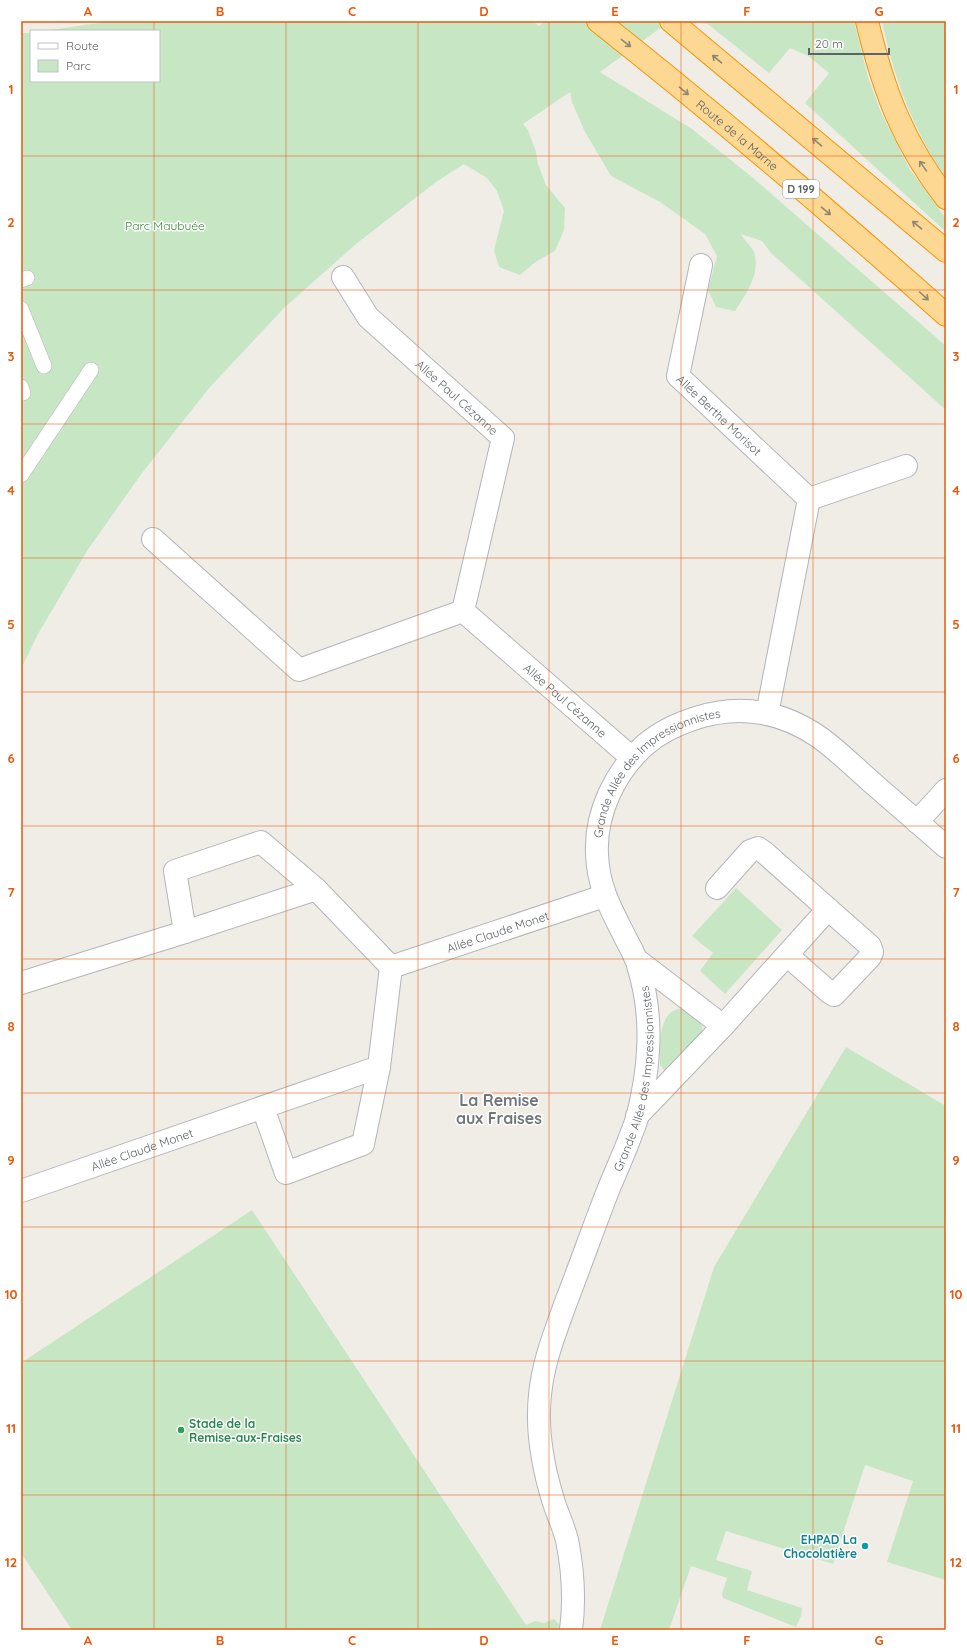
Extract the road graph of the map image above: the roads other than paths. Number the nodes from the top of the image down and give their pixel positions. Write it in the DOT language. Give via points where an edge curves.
graph roads {
  1 [pos="598,21"];
  2 [pos="867,21"];
  3 [pos="678,27"];
  4 [pos="946,198"];
  5 [pos="946,251"];
  6 [pos="701,265"];
  7 [pos="343,277"];
  8 [pos="21,308"];
  9 [pos="946,315"];
  10 [pos="44,366"];
  11 [pos="91,370"];
  12 [pos="906,466"];
  13 [pos="21,475"];
  14 [pos="809,499"];
  15 [pos="152,539"];
  16 [pos="463,611"];
  17 [pos="767,714"];
  18 [pos="632,758"];
  19 [pos="946,790"];
  20 [pos="917,822"];
  21 [pos="946,847"];
  22 [pos="717,888"];
  23 [pos="316,889"];
  24 [pos="604,896"];
  25 [pos="828,909"];
  26 [pos="185,932"];
  27 [pos="787,955"];
  28 [pos="636,960"];
  29 [pos="391,967"];
  30 [pos="21,983"];
  31 [pos="723,1026"];
  32 [pos="379,1067"];
  33 [pos="263,1108"];
  34 [pos="637,1116"];
  35 [pos="21,1191"];
  36 [pos="571,1630"];
  1 -- 9 [label="highway, Route de la Marne / D 199, one-way" via="882,258"];
  4 -- 2 [label="highway, one-way" via="918,158 903,130 887,93"];
  5 -- 3 [label="highway, one-way"];
  6 -- 14 [label="street, Allée Berthe Morisot" via="678,376"];
  7 -- 16 [label="street, Allée Paul Cézanne" via="368,317 503,438"];
  8 -- 10 [label="lane"];
  11 -- 13 [label="lane"];
  12 -- 14 [label="street"];
  14 -- 17 [label="street"];
  15 -- 16 [label="street" via="299,670"];
  16 -- 18 [label="street, Allée Paul Cézanne"];
  17 -- 18 [label="street, Grande Allée des Impressionnistes" via="731,710 701,716 680,723 654,737"];
  17 -- 20 [label="street, Grande Allée des Impressionnistes" via="790,722 823,740"];
  18 -- 24 [label="street, Grande Allée des Impressionnistes" via="611,790 600,821 598,874"];
  19 -- 20 [label="street"];
  20 -- 21 [label="street, Grande Allée des Impressionnistes"];
  22 -- 25 [label="street" via="750,851 758,848"];
  23 -- 26 [label="street"];
  23 -- 26 [label="street" via="261,842 174,871"];
  23 -- 29 [label="street"];
  24 -- 28 [label="street, Grande Allée des Impressionnistes"];
  24 -- 29 [label="street, Allée Claude Monet"];
  25 -- 27 [label="street"];
  25 -- 27 [label="street" via="870,946 870,957 855,974 834,995"];
  26 -- 30 [label="street"];
  27 -- 31 [label="street"];
  28 -- 31 [label="street"];
  28 -- 34 [label="street, Grande Allée des Impressionnistes" via="644,992 649,1030 647,1070"];
  29 -- 32 [label="street"];
  31 -- 34 [label="street"];
  32 -- 33 [label="street, Allée Claude Monet"];
  32 -- 33 [label="street" via="364,1144 286,1173"];
  33 -- 35 [label="street, Allée Claude Monet"];
  34 -- 36 [label="street, Grande Allée des Impressionnistes" via="549,1346 540,1395 540,1447 566,1538 571,1566"];
}
